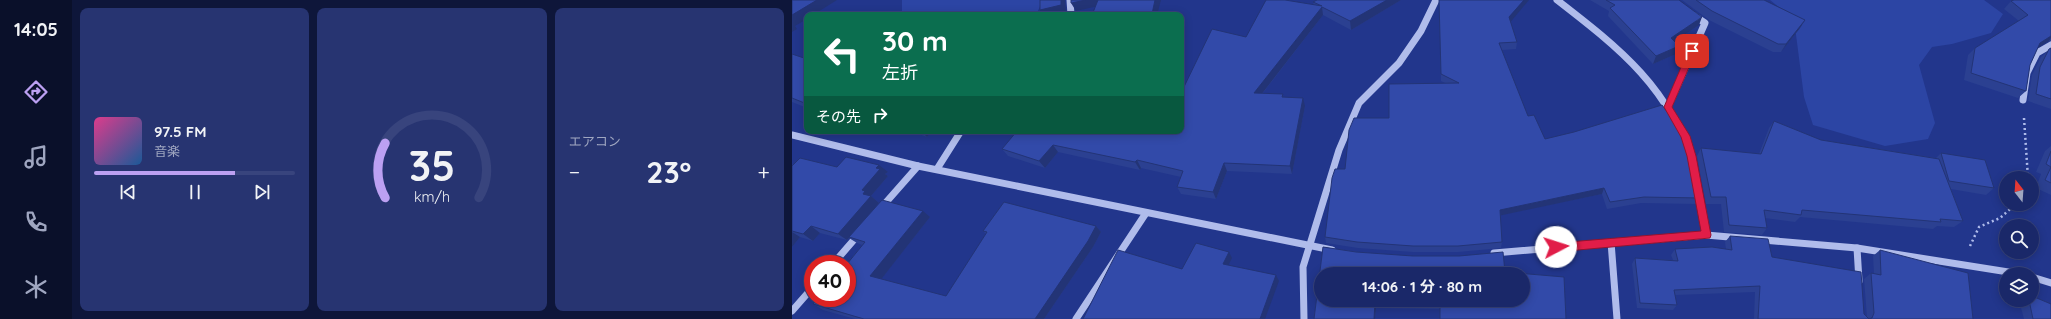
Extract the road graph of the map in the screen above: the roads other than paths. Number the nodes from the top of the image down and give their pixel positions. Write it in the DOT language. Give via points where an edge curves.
graph roads {
  1 [pos="1070,0"];
  2 [pos="1436,0"];
  3 [pos="1557,0"];
  4 [pos="1685,9"];
  5 [pos="1071,12"];
  6 [pos="2051,44"];
  7 [pos="2023,100"];
  8 [pos="1668,107"];
  9 [pos="959,134"];
  10 [pos="792,135"];
  11 [pos="918,166"];
  12 [pos="937,169"];
  13 [pos="877,213"];
  14 [pos="1146,213"];
  15 [pos="862,230"];
  16 [pos="1706,235"];
  17 [pos="1611,242"];
  18 [pos="1309,246"];
  19 [pos="1857,248"];
  20 [pos="1343,251"];
  21 [pos="1487,254"];
  22 [pos="841,255"];
  23 [pos="1999,270"];
  24 [pos="2039,279"];
  25 [pos="2051,283"];
  26 [pos="1860,288"];
  27 [pos="804,297"];
  28 [pos="792,311"];
  29 [pos="1076,319"];
  30 [pos="1304,319"];
  31 [pos="1617,319"];
  1 -- 5 [label="street"];
  2 -- 18 [label="street" via="1421,31 1399,64 1354,110"];
  3 -- 8 [label="street" via="1604,37 1640,73"];
  4 -- 8 [label="street" via="1704,22"];
  6 -- 7 [label="street" via="2037,53 2027,73"];
  8 -- 16 [label="street" via="1685,136 1692,156"];
  9 -- 12 [label="street"];
  10 -- 11 [label="street"];
  11 -- 12 [label="street"];
  11 -- 13 [label="street"];
  12 -- 14 [label="street"];
  14 -- 18 [label="street"];
  14 -- 29 [label="street"];
  15 -- 22 [label="street"];
  16 -- 17 [label="street"];
  16 -- 19 [label="street"];
  17 -- 21 [label="street"];
  17 -- 31 [label="street"];
  18 -- 20 [label="street"];
  18 -- 30 [label="street" via="1303,267"];
  19 -- 23 [label="street"];
  19 -- 26 [label="street"];
  24 -- 25 [label="street"];
  27 -- 28 [label="street"];
}
